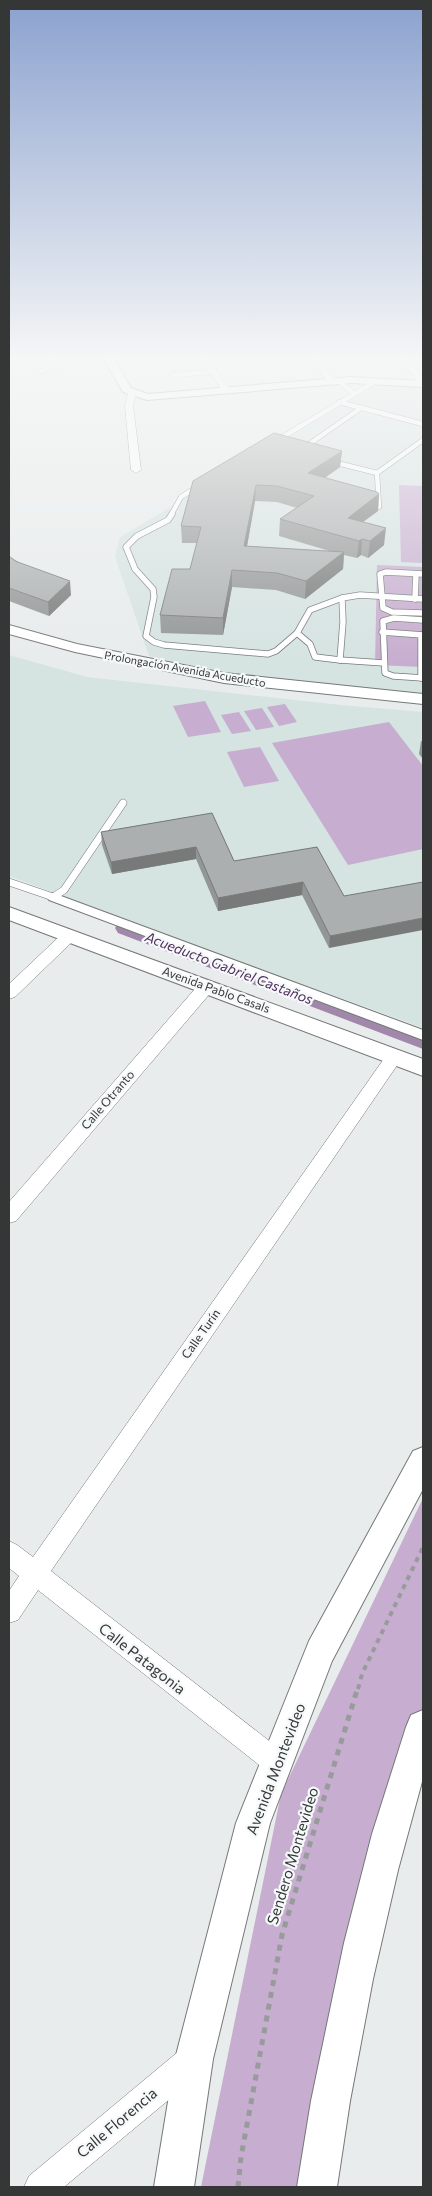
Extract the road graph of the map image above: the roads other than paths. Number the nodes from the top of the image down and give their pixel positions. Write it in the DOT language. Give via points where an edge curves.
graph roads {
  1 [pos="135,458"];
  2 [pos="323,458"];
  3 [pos="398,458"];
  4 [pos="136,470"];
  5 [pos="378,473"];
  6 [pos="206,482"];
  7 [pos="379,507"];
  8 [pos="416,574"];
  9 [pos="423,574"];
  10 [pos="382,597"];
  11 [pos="342,598"];
  12 [pos="415,599"];
  13 [pos="423,599"];
  14 [pos="423,613"];
  15 [pos="393,615"];
  16 [pos="423,620"];
  17 [pos="9,629"];
  18 [pos="382,632"];
  19 [pos="297,633"];
  20 [pos="422,635"];
  21 [pos="9,640"];
  22 [pos="340,660"];
  23 [pos="384,663"];
  24 [pos="422,678"];
  25 [pos="220,683"];
  26 [pos="423,699"];
  27 [pos="423,709"];
  28 [pos="123,803"];
  29 [pos="9,882"];
  30 [pos="52,897"];
  31 [pos="9,913"];
  32 [pos="69,936"];
  33 [pos="207,986"];
  34 [pos="9,993"];
  35 [pos="423,1035"];
  36 [pos="394,1057"];
  37 [pos="423,1068"];
  38 [pos="9,1215"];
  39 [pos="423,1461"];
  40 [pos="9,1553"];
  41 [pos="34,1575"];
  42 [pos="9,1611"];
  43 [pos="423,1726"];
  44 [pos="277,1763"];
  45 [pos="194,2059"];
  46 [pos="40,2187"];
  47 [pos="174,2187"];
  48 [pos="317,2187"];
  1 -- 4 [label="street"];
  2 -- 5 [label="lane"];
  3 -- 5 [label="lane"];
  5 -- 7 [label="lane"];
  6 -- 19 [label="lane" via="185,493 168,520 137,536 126,547 135,569 153,589 146,636 164,645 268,654"];
  8 -- 9 [label="lane"];
  8 -- 10 [label="lane" via="380,574"];
  8 -- 12 [label="lane"];
  10 -- 11 [label="lane" via="360,595"];
  10 -- 12 [label="lane"];
  10 -- 15 [label="lane" via="383,608"];
  11 -- 19 [label="lane" via="310,610"];
  11 -- 22 [label="lane"];
  12 -- 13 [label="lane"];
  14 -- 15 [label="lane"];
  15 -- 16 [label="lane"];
  15 -- 18 [label="lane" via="383,622"];
  17 -- 25 [label="street, Prolongación Avenida Acueducto"];
  18 -- 20 [label="lane"];
  18 -- 23 [label="lane"];
  19 -- 22 [label="lane" via="310,644 315,657"];
  20 -- 24 [label="lane"];
  21 -- 25 [label="street, Prolongación Avenida Acueducto" via="68,657"];
  22 -- 23 [label="lane"];
  23 -- 24 [label="lane" via="384,671 388,675"];
  25 -- 26 [label="street, Prolongación Avenida Acueducto"];
  25 -- 27 [label="street, Prolongación Avenida Acueducto" via="335,702"];
  28 -- 30 [label="lane" via="64,890"];
  29 -- 30 [label="lane"];
  30 -- 35 [label="street"];
  31 -- 32 [label="street, Avenida Pablo Casals"];
  32 -- 33 [label="street, Avenida Pablo Casals"];
  32 -- 34 [label="street"];
  33 -- 36 [label="street, Avenida Pablo Casals"];
  33 -- 38 [label="street, Calle Otranto"];
  36 -- 37 [label="street, Avenida Pablo Casals"];
  36 -- 41 [label="street, Calle Turín"];
  39 -- 44 [label="street, Avenida Montevideo" via="320,1652"];
  40 -- 41 [label="street, Calle Patagonia"];
  41 -- 42 [label="street, Calle Turín"];
  41 -- 44 [label="street, Calle Patagonia"];
  43 -- 48 [label="street" via="399,1795 363,1936 324,2128"];
  44 -- 45 [label="street, Avenida Montevideo" via="253,1823"];
  45 -- 46 [label="street, Calle Florencia"];
  45 -- 47 [label="street, Avenida Montevideo"];
}
